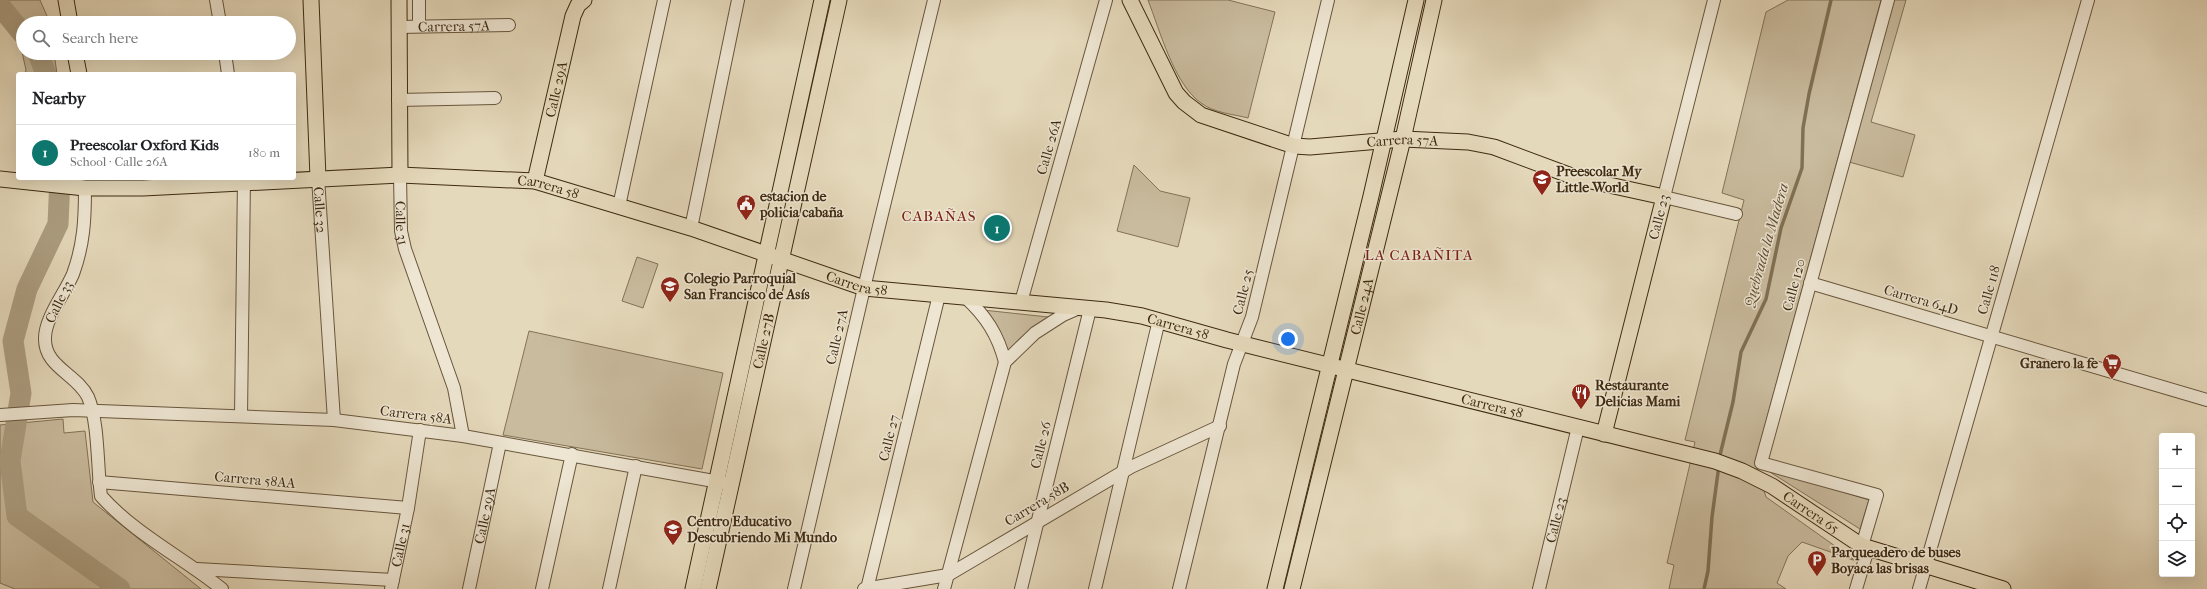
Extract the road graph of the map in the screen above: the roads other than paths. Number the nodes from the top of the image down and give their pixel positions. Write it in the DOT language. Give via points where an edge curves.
graph roads {
  1 [pos="66,0"];
  2 [pos="216,0"];
  3 [pos="311,0"];
  4 [pos="399,0"];
  5 [pos="419,0"];
  6 [pos="584,0"];
  7 [pos="664,0"];
  8 [pos="738,0"];
  9 [pos="822,0"];
  10 [pos="839,0"];
  11 [pos="934,0"];
  12 [pos="1106,0"];
  13 [pos="1130,0"];
  14 [pos="1328,0"];
  15 [pos="1416,0"];
  16 [pos="1434,0"];
  17 [pos="1714,0"];
  18 [pos="1888,0"];
  19 [pos="2088,0"];
  20 [pos="69,16"];
  21 [pos="219,16"];
  22 [pos="509,24"];
  23 [pos="419,26"];
  24 [pos="399,27"];
  25 [pos="76,60"];
  26 [pos="226,60"];
  27 [pos="79,72"];
  28 [pos="228,72"];
  29 [pos="496,98"];
  30 [pos="398,100"];
  31 [pos="1403,139"];
  32 [pos="1384,140"];
  33 [pos="1294,146"];
  34 [pos="400,175"];
  35 [pos="318,178"];
  36 [pos="296,179"];
  37 [pos="244,180"];
  38 [pos="535,181"];
  39 [pos="2,182"];
  40 [pos="85,183"];
  41 [pos="1664,197"];
  42 [pos="619,206"];
  43 [pos="1736,214"];
  44 [pos="691,228"];
  45 [pos="773,257"];
  46 [pos="1810,283"];
  47 [pos="864,288"];
  48 [pos="939,295"];
  49 [pos="965,297"];
  50 [pos="1021,302"];
  51 [pos="1084,308"];
  52 [pos="1159,320"];
  53 [pos="1991,336"];
  54 [pos="1242,344"];
  55 [pos="1005,362"];
  56 [pos="1330,366"];
  57 [pos="1345,369"];
  58 [pos="2207,400"];
  59 [pos="93,410"];
  60 [pos="0,415"];
  61 [pos="242,416"];
  62 [pos="334,420"];
  63 [pos="1220,426"];
  64 [pos="1578,427"];
  65 [pos="420,430"];
  66 [pos="1604,434"];
  67 [pos="463,436"];
  68 [pos="500,443"];
  69 [pos="572,454"];
  70 [pos="1688,455"];
  71 [pos="636,466"];
  72 [pos="1123,471"];
  73 [pos="99,482"];
  74 [pos="724,483"];
  75 [pos="408,508"];
  76 [pos="1038,521"];
  77 [pos="1865,548"];
  78 [pos="1925,566"];
  79 [pos="197,569"];
  80 [pos="948,575"];
  81 [pos="392,584"];
  82 [pos="222,589"];
  83 [pos="468,589"];
  84 [pos="542,589"];
  85 [pos="609,589"];
  86 [pos="693,589"];
  87 [pos="708,589"];
  88 [pos="794,589"];
  89 [pos="866,589"];
  90 [pos="944,589"];
  91 [pos="1021,589"];
  92 [pos="1095,589"];
  93 [pos="1179,589"];
  94 [pos="1275,589"];
  95 [pos="1292,589"];
  96 [pos="1539,589"];
  97 [pos="1856,589"];
  98 [pos="1919,589"];
  99 [pos="2003,589"];
  1 -- 20 [label="main road"];
  2 -- 21 [label="street"];
  3 -- 35 [label="main road, Calle 32"];
  4 -- 24 [label="main road, Calle 31"];
  5 -- 23 [label="street"];
  6 -- 38 [label="main road, Calle 29A" via="578,5 573,16"];
  7 -- 42 [label="street"];
  8 -- 44 [label="street"];
  9 -- 45 [label="main road, Calle 27B"];
  10 -- 45 [label="main road, Calle 27B"];
  11 -- 47 [label="street, Calle 27A"];
  12 -- 50 [label="street, Calle 26A"];
  13 -- 33 [label="main road, Carrera 57A" via="1170,82 1184,102 1201,115"];
  14 -- 33 [label="street, Calle 25"];
  15 -- 32 [label="main road, Calle 24A"];
  16 -- 31 [label="main road, Calle 24A"];
  17 -- 41 [label="street, Calle 23"];
  18 -- 46 [label="street, Calle 120"];
  19 -- 53 [label="street, Calle 118"];
  22 -- 23 [label="street, Carrera 57A"];
  23 -- 24 [label="street, Carrera 57A"];
  24 -- 30 [label="main road, Calle 31"];
  25 -- 27 [label="main road"];
  26 -- 28 [label="street"];
  29 -- 30 [label="street"];
  30 -- 34 [label="main road, Calle 31"];
  31 -- 32 [label="main road, Carrera 57A"];
  31 -- 41 [label="main road, Carrera 57A" via="1485,145 1577,178"];
  31 -- 57 [label="main road, Calle 24A"];
  32 -- 33 [label="main road, Carrera 57A" via="1310,147"];
  32 -- 56 [label="main road, Calle 24A"];
  33 -- 54 [label="street, Calle 25" via="1252,317"];
  34 -- 35 [label="main road, Carrera 58"];
  34 -- 38 [label="main road, Carrera 58"];
  34 -- 67 [label="street, Calle 31" via="401,231 405,249 454,388"];
  35 -- 36 [label="main road, Carrera 58"];
  35 -- 62 [label="street, Calle 32"];
  37 -- 40 [label="main road, Carrera 58" via="143,188"];
  37 -- 61 [label="street"];
  38 -- 42 [label="main road, Carrera 58"];
  39 -- 40 [label="main road, Carrera 58" via="65,186"];
  40 -- 59 [label="street, Calle 33" via="84,233 80,255 46,329 44,339 52,361 87,395"];
  41 -- 43 [label="street, Carrera 57A"];
  41 -- 66 [label="main road, Calle 23"];
  42 -- 44 [label="main road, Carrera 58"];
  44 -- 45 [label="main road, Carrera 58"];
  45 -- 47 [label="main road, Carrera 58"];
  45 -- 74 [label="main road, Calle 27B"];
  46 -- 53 [label="street, Carrera 64D"];
  46 -- 77 [label="street, Calle 120" via="1761,463 1877,496"];
  47 -- 48 [label="main road, Carrera 58"];
  47 -- 88 [label="street, Calle 27A"];
  48 -- 49 [label="main road, Carrera 58"];
  48 -- 89 [label="street, Calle 27"];
  49 -- 50 [label="main road, Carrera 58"];
  49 -- 55 [label="street" via="988,322"];
  50 -- 51 [label="main road, Carrera 58"];
  51 -- 52 [label="main road, Carrera 58"];
  51 -- 55 [label="street" via="1063,315 1035,332"];
  51 -- 76 [label="street, Calle 26"];
  52 -- 54 [label="main road, Carrera 58"];
  52 -- 72 [label="street"];
  53 -- 58 [label="street, Carrera 64D"];
  53 -- 78 [label="street, Calle 118"];
  54 -- 56 [label="main road, Carrera 58"];
  54 -- 63 [label="street, Calle 25" via="1234,364"];
  55 -- 80 [label="street"];
  56 -- 57 [label="main road, Carrera 58"];
  56 -- 94 [label="main road, Calle 24A"];
  57 -- 64 [label="main road, Carrera 58"];
  57 -- 95 [label="main road, Calle 24A"];
  59 -- 60 [label="street, Carrera 58A"];
  59 -- 61 [label="street, Carrera 58A"];
  59 -- 73 [label="street"];
  61 -- 62 [label="street, Carrera 58A"];
  62 -- 65 [label="street, Carrera 58A"];
  63 -- 72 [label="street, Carrera 58B"];
  63 -- 93 [label="street, Calle 25"];
  64 -- 66 [label="main road, Carrera 58"];
  64 -- 96 [label="street, Calle 23"];
  65 -- 67 [label="street, Carrera 58A"];
  65 -- 75 [label="street, Calle 31"];
  66 -- 70 [label="main road, Carrera 58"];
  67 -- 68 [label="street, Carrera 58A"];
  68 -- 69 [label="street, Carrera 58A"];
  68 -- 83 [label="street, Calle 29A"];
  69 -- 71 [label="street, Carrera 58A"];
  69 -- 84 [label="street"];
  70 -- 77 [label="main road, Carrera 65" via="1729,465 1772,486"];
  71 -- 74 [label="street, Carrera 58A"];
  71 -- 85 [label="street"];
  72 -- 76 [label="street, Carrera 58B"];
  72 -- 92 [label="street"];
  73 -- 75 [label="street, Carrera 58AA"];
  73 -- 79 [label="street" via="101,496 116,511 137,529"];
  74 -- 86 [label="main road, Calle 27B"];
  74 -- 87 [label="main road, Calle 27B"];
  75 -- 81 [label="street, Calle 31"];
  76 -- 80 [label="street, Carrera 58B"];
  76 -- 91 [label="street, Calle 26"];
  77 -- 78 [label="main road, Carrera 65"];
  77 -- 97 [label="street"];
  78 -- 98 [label="street, Calle 118"];
  78 -- 99 [label="main road, Carrera 65"];
  79 -- 81 [label="street"];
  79 -- 82 [label="street"];
  80 -- 89 [label="street, Carrera 58B"];
  80 -- 90 [label="street"];
}
